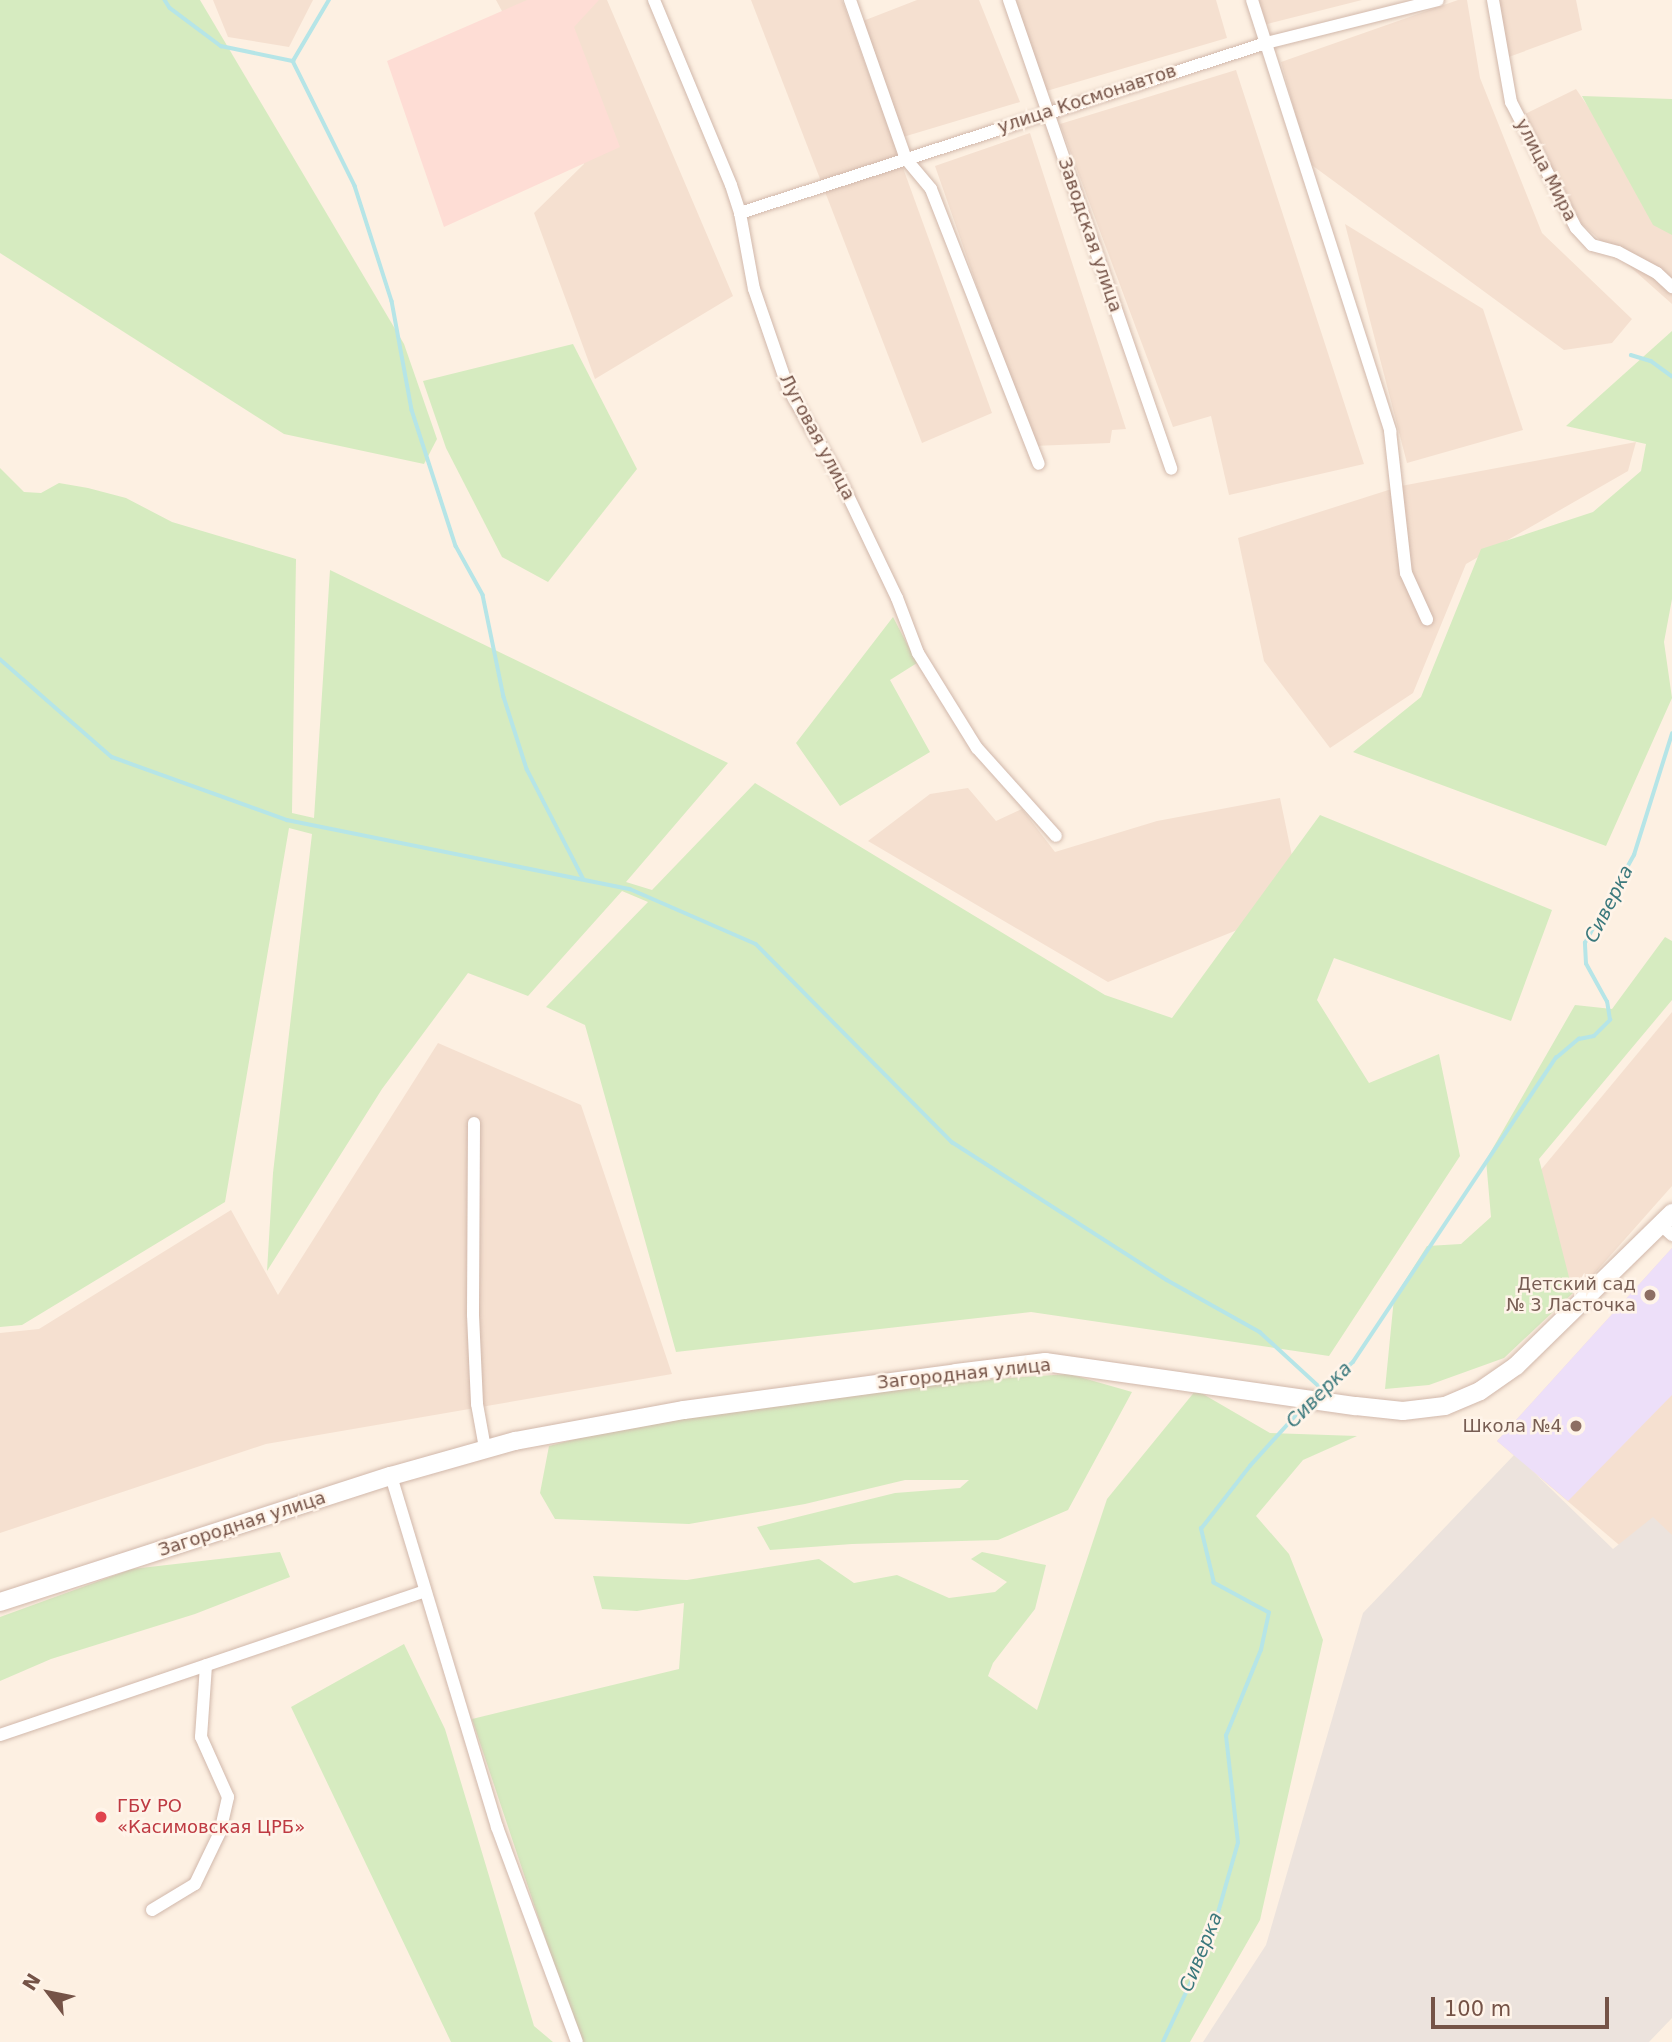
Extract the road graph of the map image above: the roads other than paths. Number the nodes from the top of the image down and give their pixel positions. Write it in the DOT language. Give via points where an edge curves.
graph roads {
  1 [pos="654,0"];
  2 [pos="850,0"];
  3 [pos="1009,0"];
  4 [pos="1252,0"];
  5 [pos="1438,0"];
  6 [pos="1493,0"];
  7 [pos="1266,43"];
  8 [pos="1046,111"];
  9 [pos="906,159"];
  10 [pos="740,213"];
  11 [pos="1672,287"];
  12 [pos="1039,464"];
  13 [pos="1171,469"];
  14 [pos="1427,619"];
  15 [pos="1056,836"];
  16 [pos="474,1123"];
  17 [pos="1668,1224"];
  18 [pos="485,1448"];
  19 [pos="391,1476"];
  20 [pos="425,1591"];
  21 [pos="0,1602"];
  22 [pos="206,1665"];
  23 [pos="0,1735"];
  24 [pos="152,1910"];
  25 [pos="577,2042"];
  1 -- 10 [label="street, Луговая улица" via="701,106"];
  2 -- 9 [label="street"];
  3 -- 8 [label="street, Заводская улица"];
  4 -- 7 [label="street"];
  5 -- 7 [label="street, улица Космонавтов"];
  6 -- 11 [label="street, улица Мира" via="1511,102 1576,229 1592,246 1618,252 1657,273"];
  7 -- 8 [label="street, улица Космонавтов"];
  7 -- 14 [label="street" via="1390,431 1406,573"];
  8 -- 9 [label="street, улица Космонавтов"];
  8 -- 13 [label="street, Заводская улица"];
  9 -- 10 [label="street, улица Космонавтов"];
  9 -- 12 [label="street" via="931,189"];
  10 -- 15 [label="street, Луговая улица" via="754,289 788,388 840,479 918,653 978,748"];
  16 -- 18 [label="street" via="473,1315 477,1405"];
  17 -- 18 [label="main road, Загородная улица" via="1516,1366 1480,1391 1444,1406 1403,1411 1356,1406 1045,1362 684,1410"];
  18 -- 19 [label="main road, Загородная улица"];
  19 -- 20 [label="street"];
  19 -- 21 [label="main road, Загородная улица"];
  20 -- 22 [label="street"];
  20 -- 25 [label="street" via="497,1827"];
  22 -- 23 [label="street"];
  22 -- 24 [label="street" via="201,1737 228,1797 220,1832 195,1884"];
}
